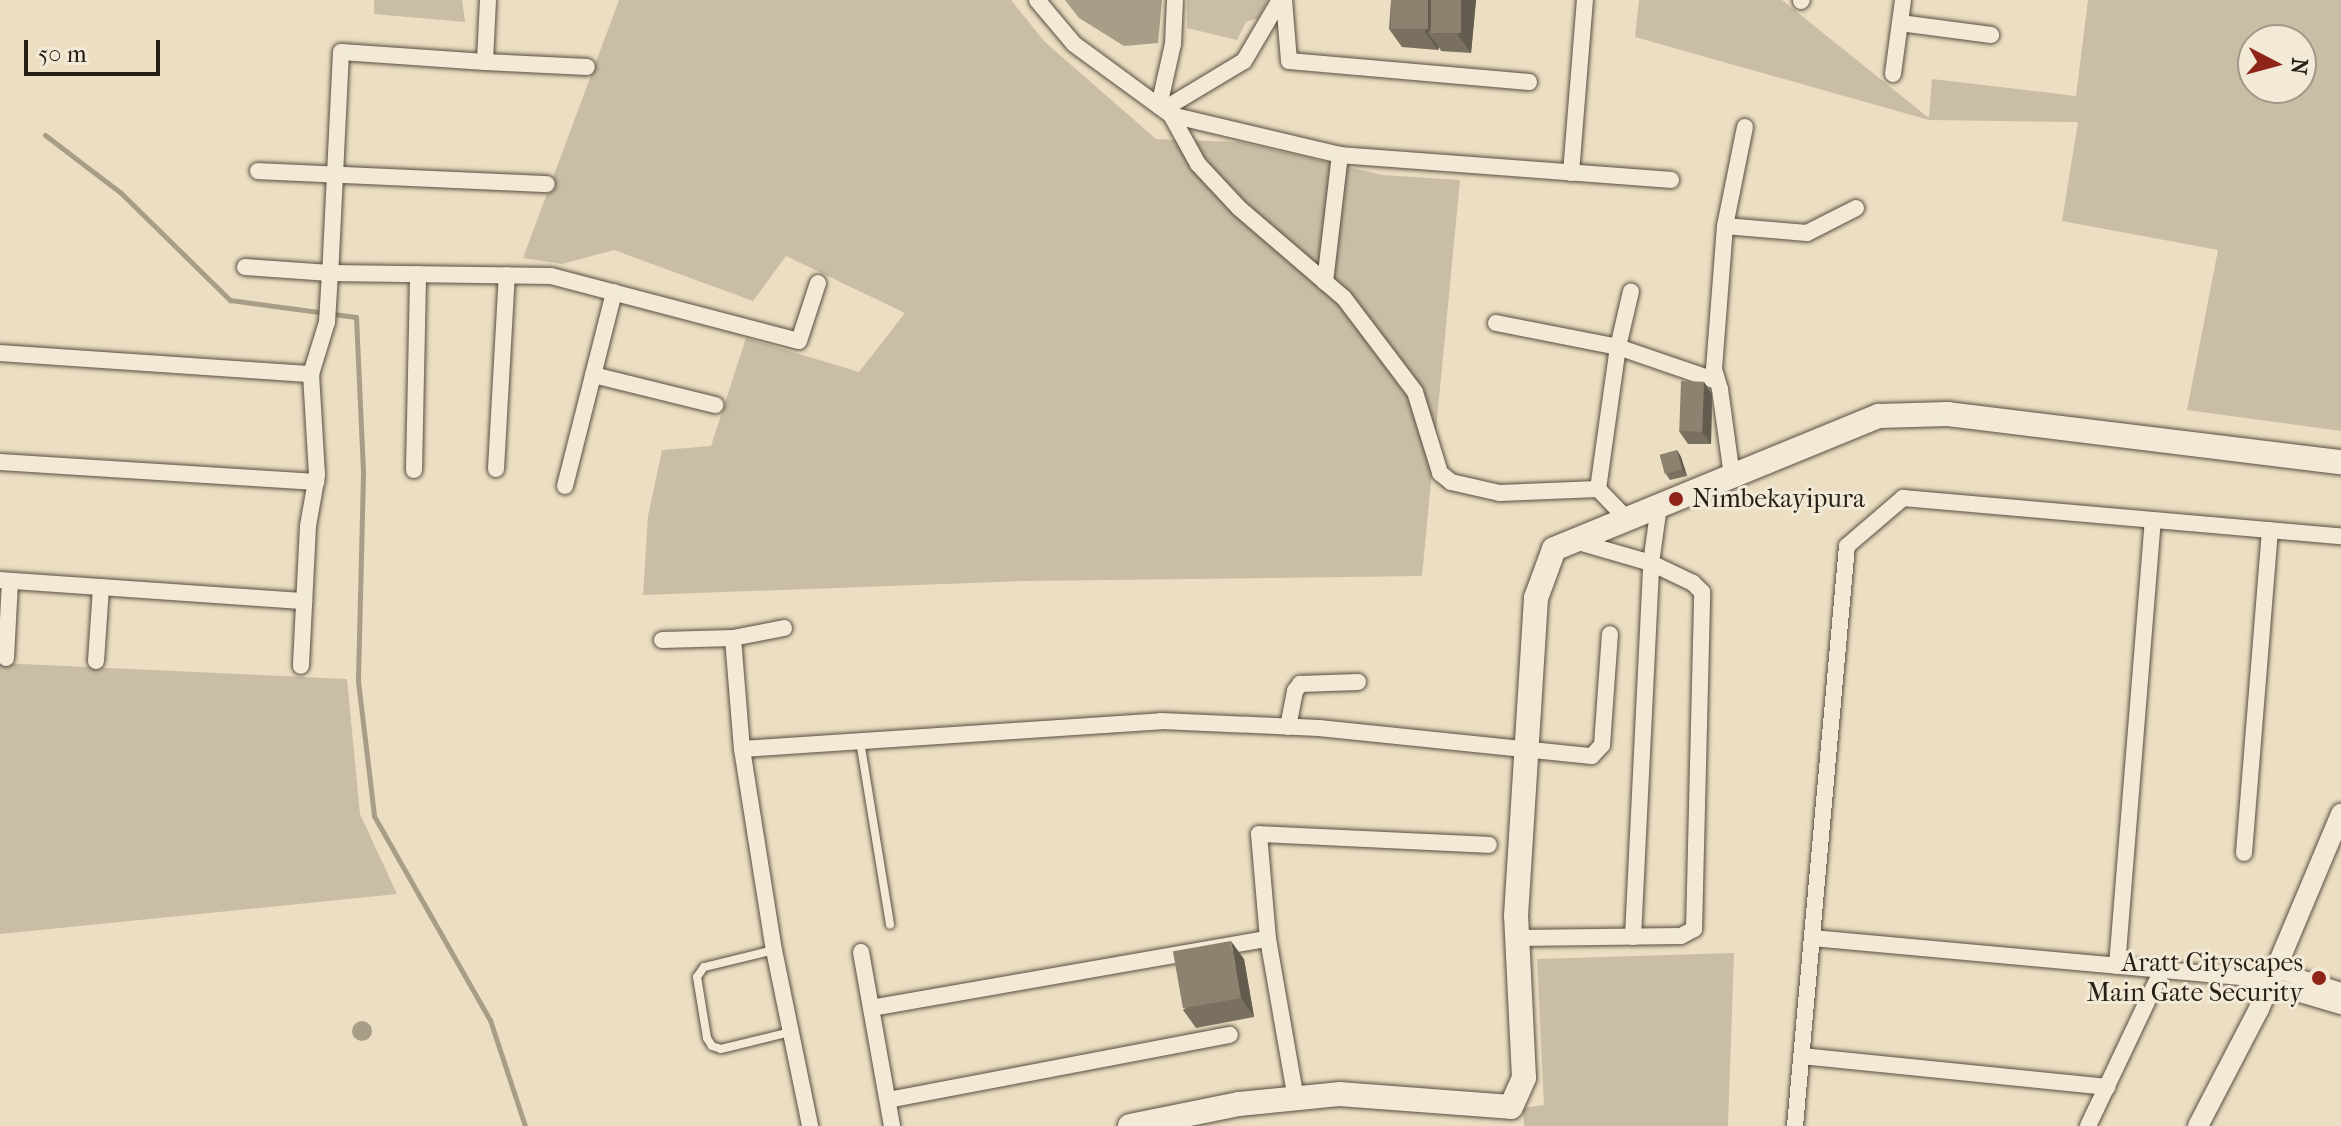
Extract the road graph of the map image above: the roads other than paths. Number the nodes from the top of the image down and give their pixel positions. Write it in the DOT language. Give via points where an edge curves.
graph roads {
  1 [pos="488,0"];
  2 [pos="1037,0"];
  3 [pos="1175,0"];
  4 [pos="1282,0"];
  5 [pos="1585,0"];
  6 [pos="1903,0"];
  7 [pos="1900,23"];
  8 [pos="1991,35"];
  9 [pos="485,62"];
  10 [pos="587,67"];
  11 [pos="1893,74"];
  12 [pos="1529,82"];
  13 [pos="1165,110"];
  14 [pos="1745,127"];
  15 [pos="1340,155"];
  16 [pos="258,171"];
  17 [pos="1571,173"];
  18 [pos="335,175"];
  19 [pos="1671,180"];
  20 [pos="547,184"];
  21 [pos="1856,208"];
  22 [pos="1725,226"];
  23 [pos="245,267"];
  24 [pos="330,273"];
  25 [pos="418,274"];
  26 [pos="507,275"];
  27 [pos="1325,282"];
  28 [pos="818,283"];
  29 [pos="1631,291"];
  30 [pos="614,292"];
  31 [pos="1496,323"];
  32 [pos="1618,347"];
  33 [pos="0,353"];
  34 [pos="311,374"];
  35 [pos="593,375"];
  36 [pos="1717,381"];
  37 [pos="715,405"];
  38 [pos="0,462"];
  39 [pos="2341,462"];
  40 [pos="496,469"];
  41 [pos="414,470"];
  42 [pos="1732,476"];
  43 [pos="316,482"];
  44 [pos="565,486"];
  45 [pos="1598,489"];
  46 [pos="1659,506"];
  47 [pos="1627,519"];
  48 [pos="2153,520"];
  49 [pos="2270,530"];
  50 [pos="2341,536"];
  51 [pos="1574,541"];
  52 [pos="1651,563"];
  53 [pos="5,581"];
  54 [pos="101,587"];
  55 [pos="304,601"];
  56 [pos="784,628"];
  57 [pos="1610,634"];
  58 [pos="733,638"];
  59 [pos="662,640"];
  60 [pos="6,658"];
  61 [pos="96,661"];
  62 [pos="301,666"];
  63 [pos="1358,682"];
  64 [pos="1288,727"];
  65 [pos="860,741"];
  66 [pos="742,749"];
  67 [pos="1527,750"];
  68 [pos="2341,814"];
  69 [pos="1489,845"];
  70 [pos="2244,853"];
  71 [pos="890,925"];
  72 [pos="1633,937"];
  73 [pos="1517,938"];
  74 [pos="1812,938"];
  75 [pos="1268,939"];
  76 [pos="774,950"];
  77 [pos="861,952"];
  78 [pos="2117,966"];
  79 [pos="2162,970"];
  80 [pos="2272,979"];
  81 [pos="2331,993"];
  82 [pos="2341,1006"];
  83 [pos="871,1008"];
  84 [pos="790,1031"];
  85 [pos="1230,1035"];
  86 [pos="1802,1056"];
  87 [pos="2107,1087"];
  88 [pos="1296,1099"];
  89 [pos="888,1100"];
  90 [pos="1174,1121"];
  91 [pos="810,1126"];
  92 [pos="892,1126"];
  93 [pos="1130,1126"];
  94 [pos="1795,1126"];
  95 [pos="2088,1126"];
  96 [pos="2198,1126"];
  1 -- 9 [label="street"];
  2 -- 13 [label="street" via="1074,44"];
  3 -- 13 [label="street"];
  4 -- 12 [label="street" via="1289,61"];
  4 -- 13 [label="street" via="1244,61"];
  5 -- 17 [label="street"];
  6 -- 7 [label="street"];
  7 -- 8 [label="street"];
  7 -- 11 [label="street"];
  9 -- 10 [label="street"];
  9 -- 18 [label="street" via="341,52"];
  13 -- 15 [label="street"];
  13 -- 27 [label="street" via="1198,164 1239,208"];
  14 -- 22 [label="street"];
  15 -- 17 [label="street"];
  15 -- 27 [label="street"];
  16 -- 18 [label="street"];
  17 -- 19 [label="street"];
  18 -- 20 [label="street"];
  18 -- 24 [label="street"];
  21 -- 22 [label="street" via="1807,233"];
  22 -- 36 [label="street"];
  23 -- 24 [label="street"];
  24 -- 25 [label="street"];
  24 -- 34 [label="street" via="327,322"];
  25 -- 26 [label="street"];
  25 -- 41 [label="street"];
  26 -- 30 [label="street" via="551,276"];
  26 -- 40 [label="street"];
  27 -- 45 [label="street" via="1344,298 1415,392 1440,473 1451,482 1500,493"];
  28 -- 30 [label="street" via="799,341"];
  29 -- 32 [label="street"];
  30 -- 35 [label="street"];
  31 -- 32 [label="street"];
  32 -- 36 [label="street"];
  32 -- 45 [label="street"];
  33 -- 34 [label="street"];
  34 -- 43 [label="street"];
  35 -- 37 [label="street"];
  35 -- 44 [label="street"];
  36 -- 42 [label="street"];
  38 -- 43 [label="street"];
  39 -- 42 [label="main road" via="1948,414 1879,416"];
  42 -- 46 [label="main road"];
  43 -- 55 [label="street"];
  45 -- 47 [label="street"];
  46 -- 47 [label="main road"];
  46 -- 52 [label="street"];
  47 -- 51 [label="main road"];
  48 -- 49 [label="street"];
  48 -- 74 [label="street" via="1903,498 1847,546"];
  48 -- 78 [label="street"];
  49 -- 50 [label="street"];
  49 -- 70 [label="street"];
  51 -- 52 [label="street"];
  51 -- 67 [label="main road" via="1554,549 1536,598"];
  52 -- 72 [label="street"];
  52 -- 72 [label="street" via="1702,592 1694,929 1681,936"];
  53 -- 54 [label="street"];
  53 -- 60 [label="street"];
  54 -- 55 [label="street"];
  54 -- 61 [label="street"];
  55 -- 62 [label="street"];
  56 -- 58 [label="street"];
  57 -- 67 [label="street" via="1598,753"];
  58 -- 59 [label="street"];
  58 -- 66 [label="street"];
  63 -- 64 [label="street" via="1300,684"];
  64 -- 65 [label="street" via="1161,721"];
  64 -- 67 [label="street"];
  65 -- 66 [label="street"];
  65 -- 71 [label="lane"];
  66 -- 76 [label="street"];
  67 -- 73 [label="main road"];
  68 -- 80 [label="street" via="2317,889"];
  69 -- 75 [label="street" via="1259,834"];
  72 -- 73 [label="street"];
  73 -- 88 [label="main road" via="1524,1078 1511,1107 1339,1094"];
  74 -- 78 [label="street"];
  74 -- 86 [label="street"];
  75 -- 83 [label="street"];
  75 -- 88 [label="street"];
  76 -- 84 [label="street"];
  76 -- 84 [label="lane" via="704,967 697,977 707,1038 721,1049"];
  77 -- 83 [label="street"];
  78 -- 79 [label="street"];
  79 -- 80 [label="street"];
  79 -- 87 [label="street"];
  80 -- 81 [label="street"];
  80 -- 96 [label="street"];
  81 -- 82 [label="street"];
  83 -- 89 [label="street"];
  84 -- 91 [label="street"];
  85 -- 89 [label="street"];
  86 -- 87 [label="street"];
  86 -- 94 [label="street"];
  87 -- 95 [label="street"];
  88 -- 90 [label="main road"];
  89 -- 92 [label="street"];
  90 -- 93 [label="main road"];
}
